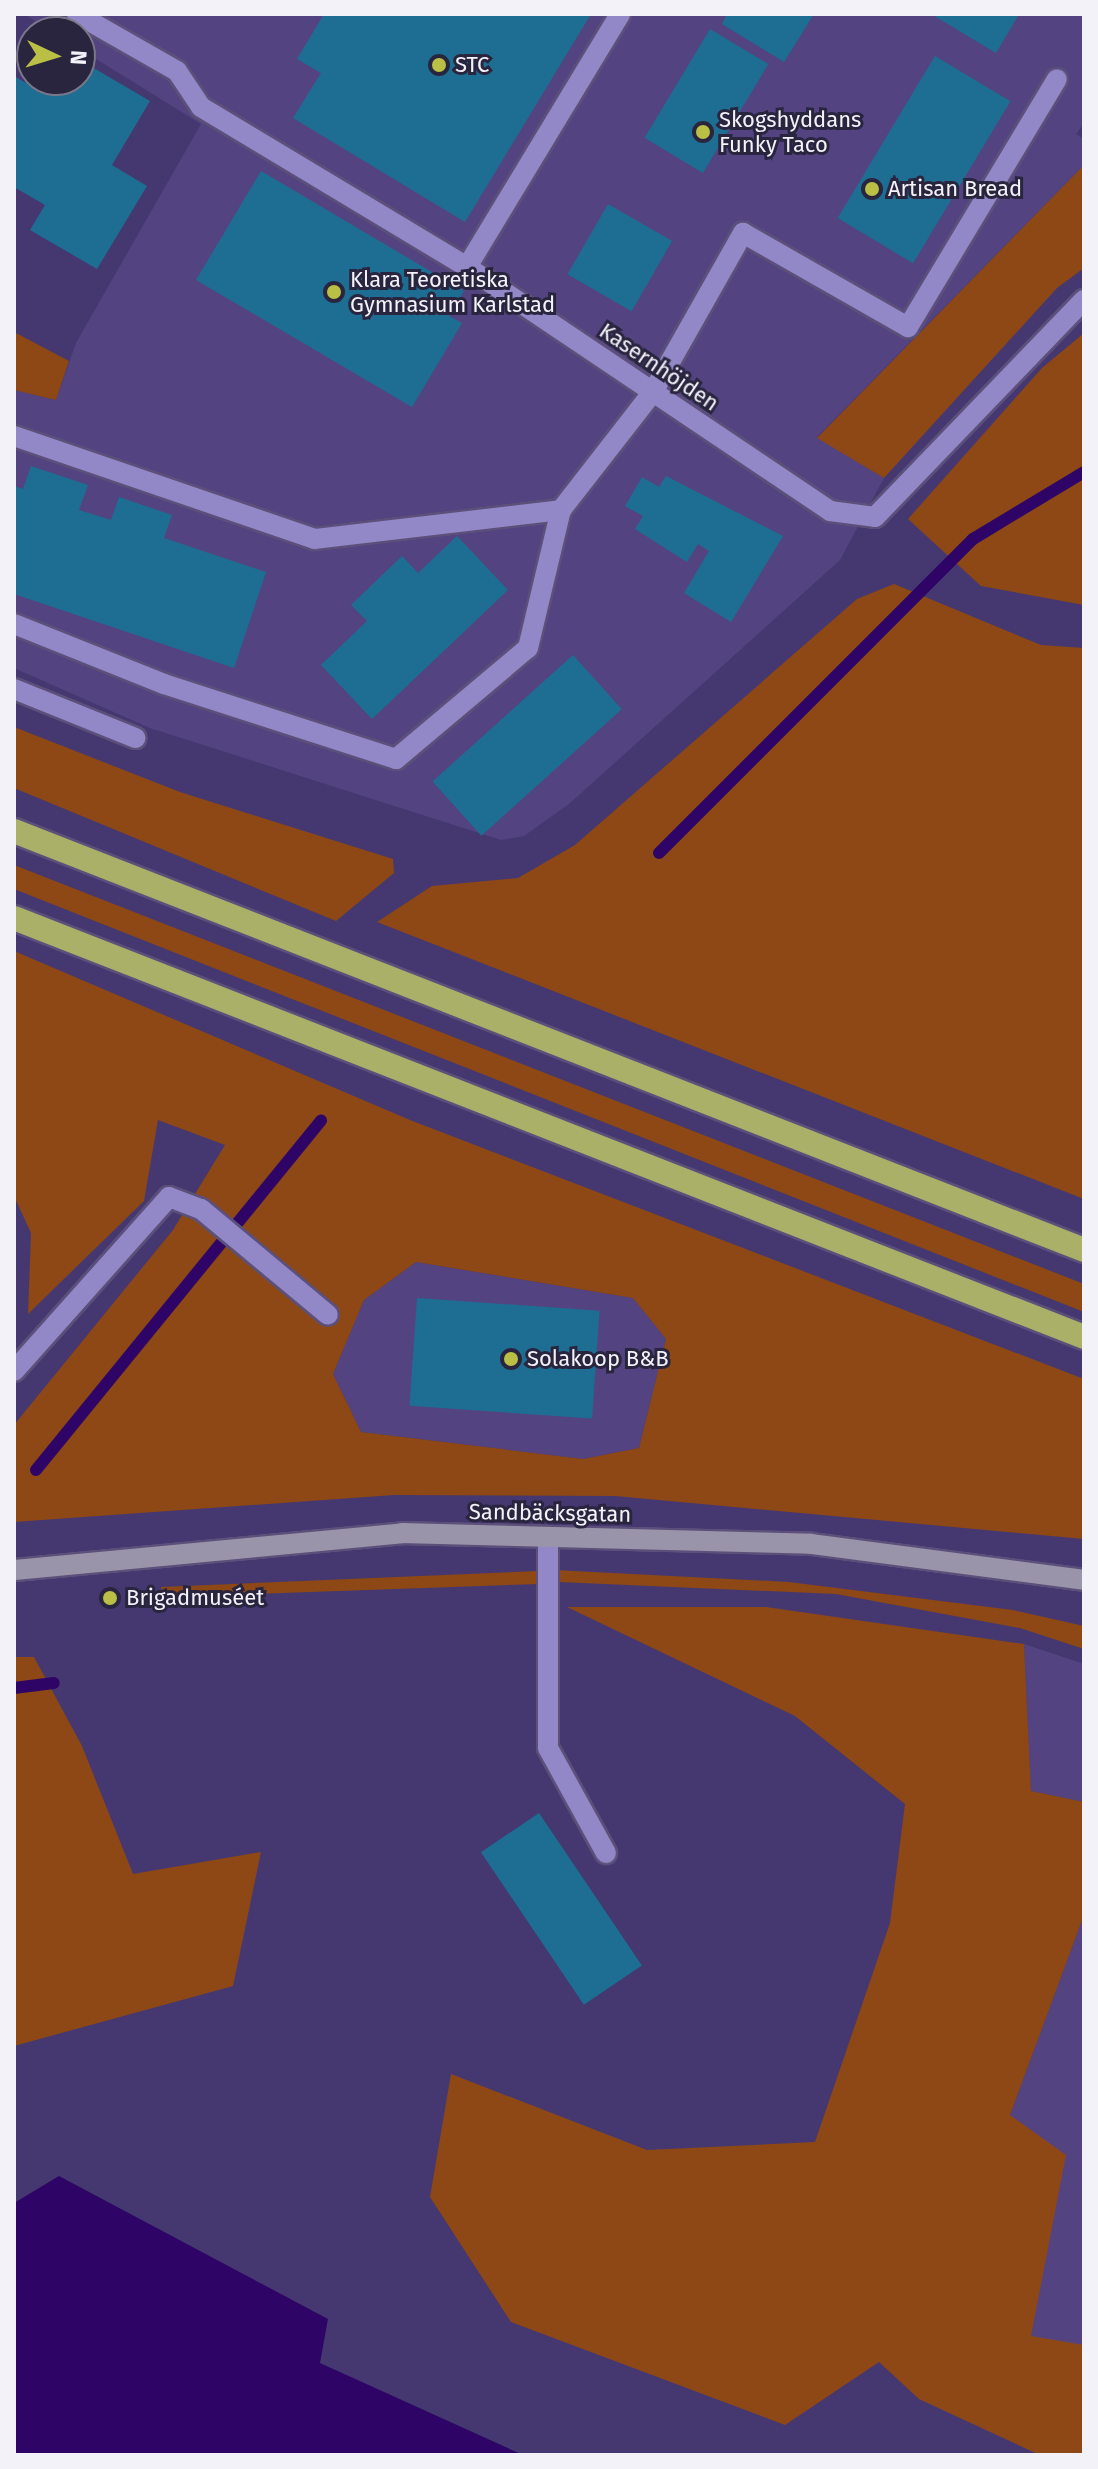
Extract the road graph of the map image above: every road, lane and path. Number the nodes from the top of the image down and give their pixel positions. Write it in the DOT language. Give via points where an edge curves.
graph roads {
  1 [pos="77,14"];
  2 [pos="620,14"];
  3 [pos="1057,79"];
  4 [pos="467,267"];
  5 [pos="1084,300"];
  6 [pos="653,392"];
  7 [pos="14,436"];
  8 [pos="561,510"];
  9 [pos="14,624"];
  10 [pos="14,689"];
  11 [pos="135,738"];
  12 [pos="14,831"];
  13 [pos="14,918"];
  14 [pos="1084,1250"];
  15 [pos="328,1315"];
  16 [pos="1084,1337"];
  17 [pos="14,1371"];
  18 [pos="548,1537"];
  19 [pos="14,1570"];
  20 [pos="1084,1580"];
  21 [pos="606,1853"];
  1 -- 4 [label="street, Kasernhöjden" via="177,71 201,107"];
  2 -- 4 [label="street"];
  3 -- 6 [label="street" via="908,327 743,233"];
  4 -- 6 [label="street, Kasernhöjden"];
  5 -- 6 [label="street, Kasernhöjden" via="875,517 830,511"];
  6 -- 8 [label="street"];
  7 -- 8 [label="street" via="315,539"];
  8 -- 9 [label="street" via="528,648 396,759 164,684"];
  10 -- 11 [label="street"];
  12 -- 14 [label="highway"];
  13 -- 16 [label="highway"];
  15 -- 17 [label="street" via="201,1209 169,1197"];
  18 -- 19 [label="street, Sandbäcksgatan" via="402,1533"];
  18 -- 20 [label="street, Sandbäcksgatan" via="811,1544"];
  18 -- 21 [label="street" via="548,1748"];
}
